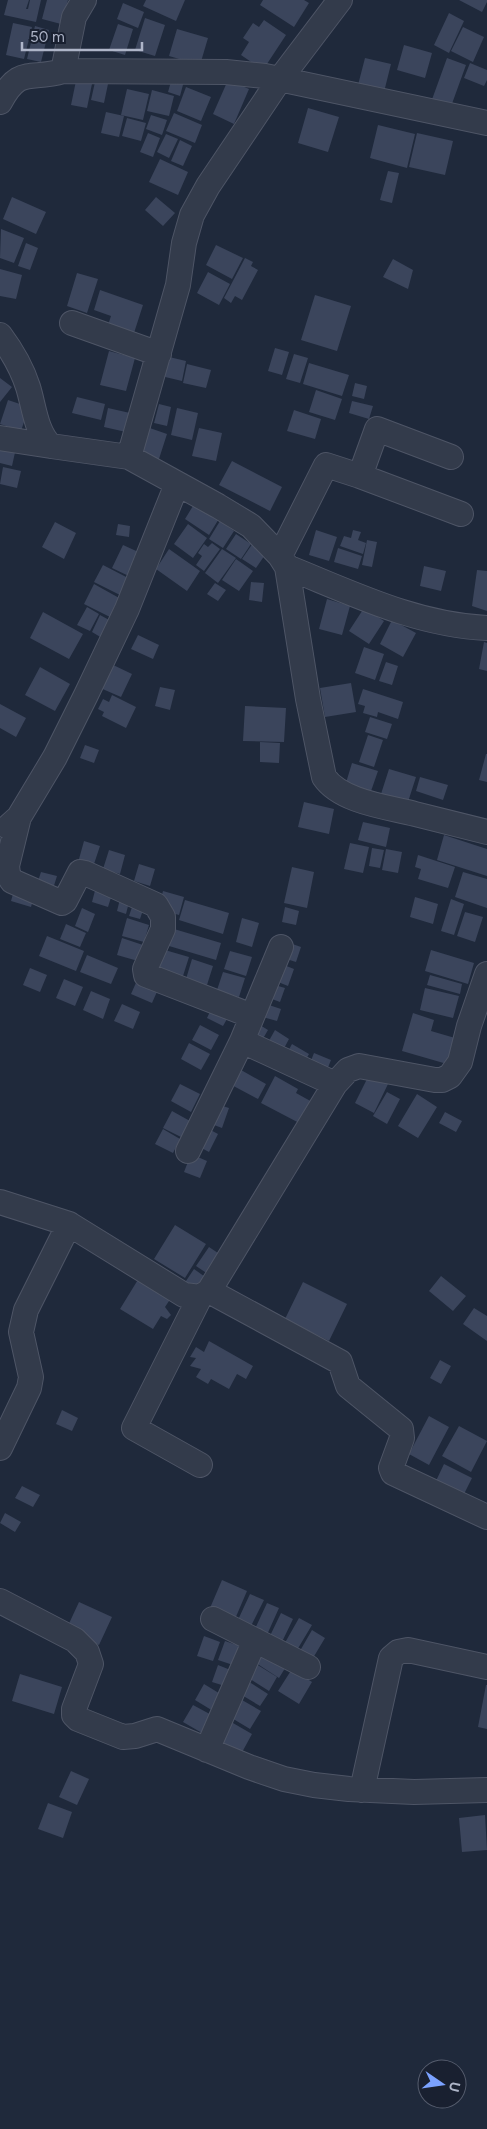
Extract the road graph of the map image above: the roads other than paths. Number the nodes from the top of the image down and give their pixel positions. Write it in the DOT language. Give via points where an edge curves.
graph roads {
  1 [pos="84,0"];
  2 [pos="340,0"];
  3 [pos="63,71"];
  4 [pos="280,79"];
  5 [pos="0,102"];
  6 [pos="487,123"];
  7 [pos="72,323"];
  8 [pos="0,335"];
  9 [pos="159,354"];
  10 [pos="0,438"];
  11 [pos="51,446"];
  12 [pos="129,457"];
  13 [pos="451,457"];
  14 [pos="360,476"];
  15 [pos="177,484"];
  16 [pos="461,514"];
  17 [pos="283,562"];
  18 [pos="487,628"];
  19 [pos="9,825"];
  20 [pos="487,832"];
  21 [pos="281,947"];
  22 [pos="487,976"];
  23 [pos="252,1016"];
  24 [pos="242,1041"];
  25 [pos="335,1084"];
  26 [pos="188,1151"];
  27 [pos="0,1202"];
  28 [pos="69,1224"];
  29 [pos="204,1294"];
  30 [pos="0,1448"];
  31 [pos="200,1465"];
  32 [pos="487,1516"];
  33 [pos="0,1601"];
  34 [pos="213,1619"];
  35 [pos="255,1640"];
  36 [pos="487,1667"];
  37 [pos="308,1668"];
  38 [pos="207,1750"];
  39 [pos="362,1790"];
  40 [pos="487,1790"];
  1 -- 3 [label="street" via="74,17"];
  2 -- 4 [label="street"];
  3 -- 4 [label="street" via="226,72"];
  3 -- 5 [label="street" via="19,78"];
  4 -- 6 [label="street"];
  4 -- 9 [label="street" via="192,215 178,285"];
  7 -- 9 [label="street"];
  8 -- 11 [label="street" via="17,360 43,437"];
  9 -- 12 [label="street"];
  10 -- 11 [label="street"];
  11 -- 12 [label="street"];
  12 -- 15 [label="street"];
  13 -- 14 [label="street" via="377,429"];
  14 -- 16 [label="street"];
  14 -- 17 [label="street" via="326,465"];
  15 -- 17 [label="street" via="251,526"];
  15 -- 19 [label="street" via="127,609 55,757"];
  17 -- 18 [label="street" via="408,615 464,627"];
  17 -- 20 [label="street" via="327,782 378,807"];
  19 -- 23 [label="street" via="8,874 12,881 62,903 80,872 156,905 163,917 162,929 145,969 146,975"];
  21 -- 23 [label="street"];
  22 -- 25 [label="street" via="460,1062 450,1076 435,1080 359,1066 348,1070"];
  23 -- 24 [label="street"];
  24 -- 25 [label="street"];
  24 -- 26 [label="street"];
  25 -- 29 [label="street"];
  27 -- 28 [label="street"];
  28 -- 29 [label="street" via="184,1295"];
  28 -- 30 [label="street" via="22,1322 21,1332 31,1377 29,1388"];
  29 -- 31 [label="street" via="134,1428"];
  29 -- 32 [label="street" via="340,1362 348,1386 401,1429 402,1438 391,1468 393,1473"];
  33 -- 38 [label="street" via="75,1640 87,1652 91,1664 74,1710 78,1719 123,1737 157,1730"];
  34 -- 35 [label="street"];
  35 -- 37 [label="street"];
  35 -- 38 [label="street"];
  36 -- 39 [label="street" via="408,1650 391,1658"];
  38 -- 39 [label="street" via="284,1779"];
  39 -- 40 [label="street"];
}
